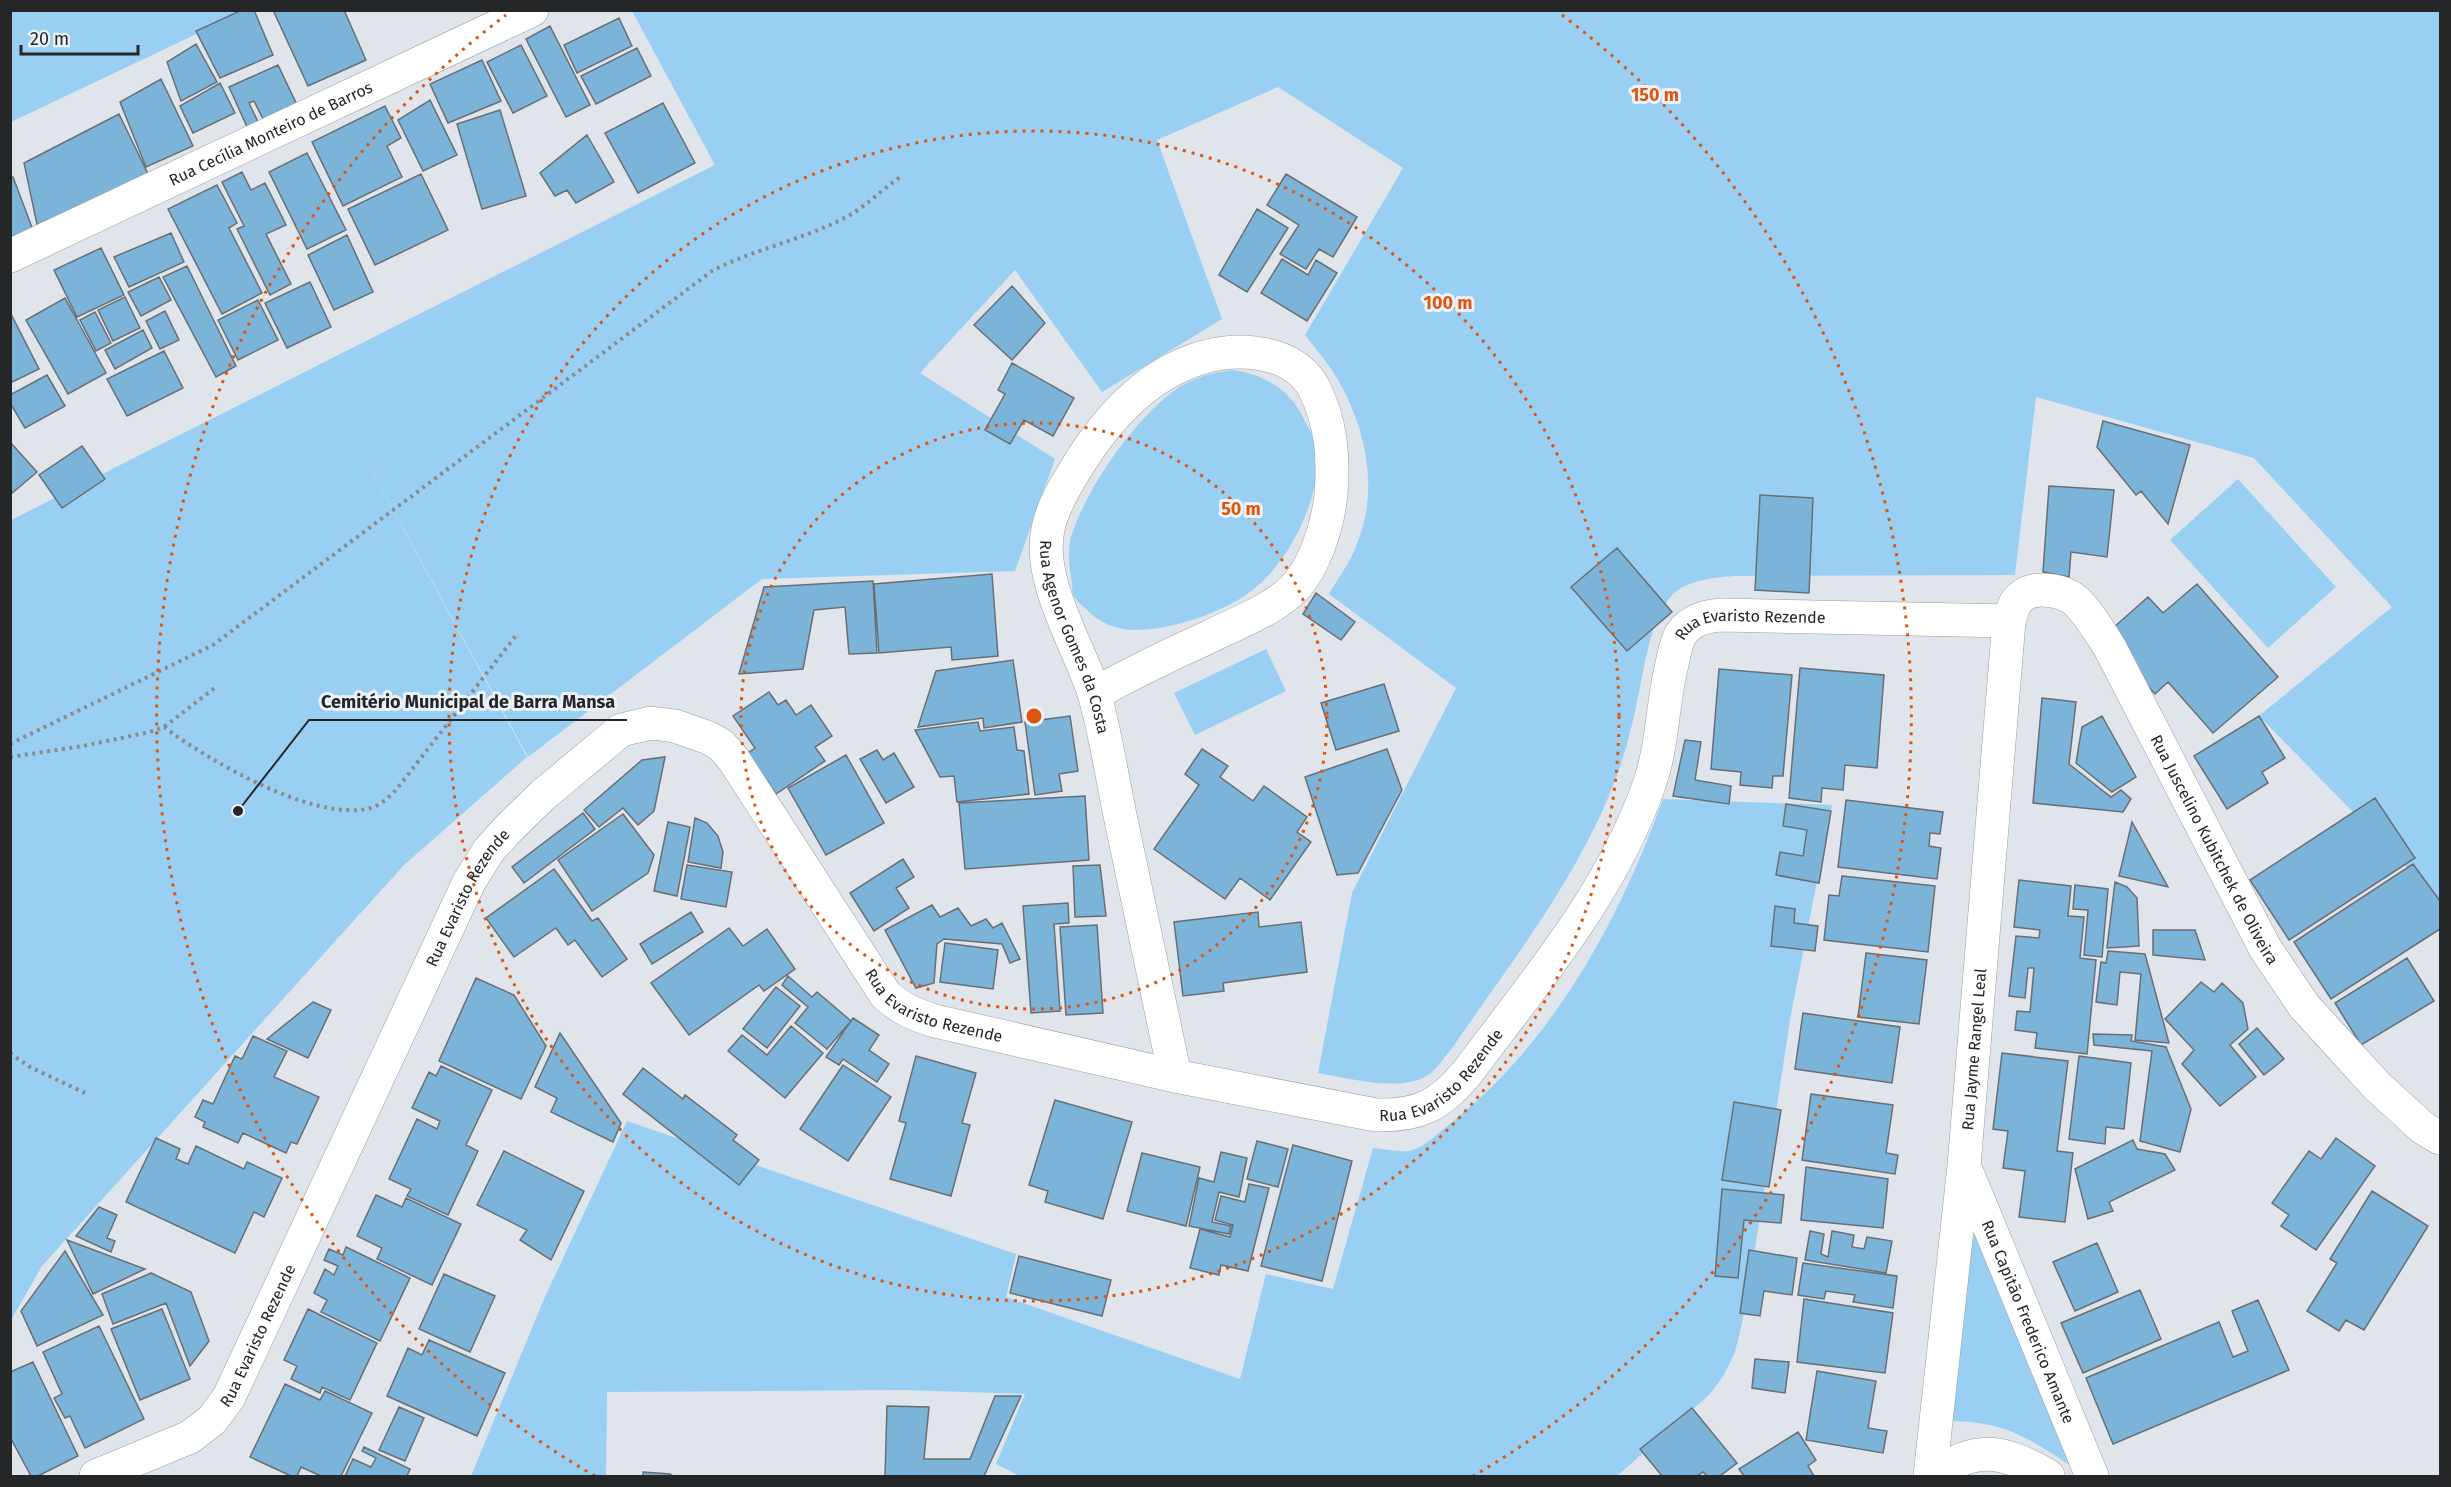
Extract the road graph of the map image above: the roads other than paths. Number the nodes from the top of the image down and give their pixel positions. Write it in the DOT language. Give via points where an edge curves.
graph roads {
  1 [pos="532,10"];
  2 [pos="10,256"];
  3 [pos="2009,621"];
  4 [pos="1094,694"];
  5 [pos="1176,1076"];
  6 [pos="2440,1138"];
  7 [pos="1964,1166"];
  8 [pos="96,1476"];
  9 [pos="1931,1476"];
  10 [pos="2048,1476"];
  11 [pos="2092,1476"];
  1 -- 2 [label="street, Rua Cecília Monteiro de Barros"];
  3 -- 5 [label="street, Rua Evaristo Rezende" via="1705,616 1680,635 1665,692 1659,745 1649,785 1619,854 1580,921 1452,1090 1423,1110 1376,1115"];
  3 -- 6 [label="street, Rua Juscelino Kubitchek de Oliveira" via="2014,604 2022,595 2045,590 2075,600 2092,620 2278,968 2304,1006 2377,1086 2423,1128"];
  3 -- 7 [label="street, Rua Jayme Rangel Leal"];
  4 -- 4 [label="street, Rua Agenor Gomes da Costa" via="1049,573 1047,530 1070,478 1112,417 1168,372 1195,360 1242,351 1283,360 1312,383 1331,435 1329,512 1303,578 1290,593 1257,614"];
  4 -- 5 [label="street, Rua Agenor Gomes da Costa"];
  5 -- 8 [label="street, Rua Evaristo Rezende" via="935,1021 895,1004 734,760 697,732 662,723 621,730 509,828 469,882 229,1397 212,1420 190,1437"];
  7 -- 9 [label="street, Rua Jayme Rangel Leal"];
  7 -- 11 [label="street, Rua Capitão Frederico Amante"];
  9 -- 10 [label="street" via="1952,1462 1986,1454 2023,1463"];
}
